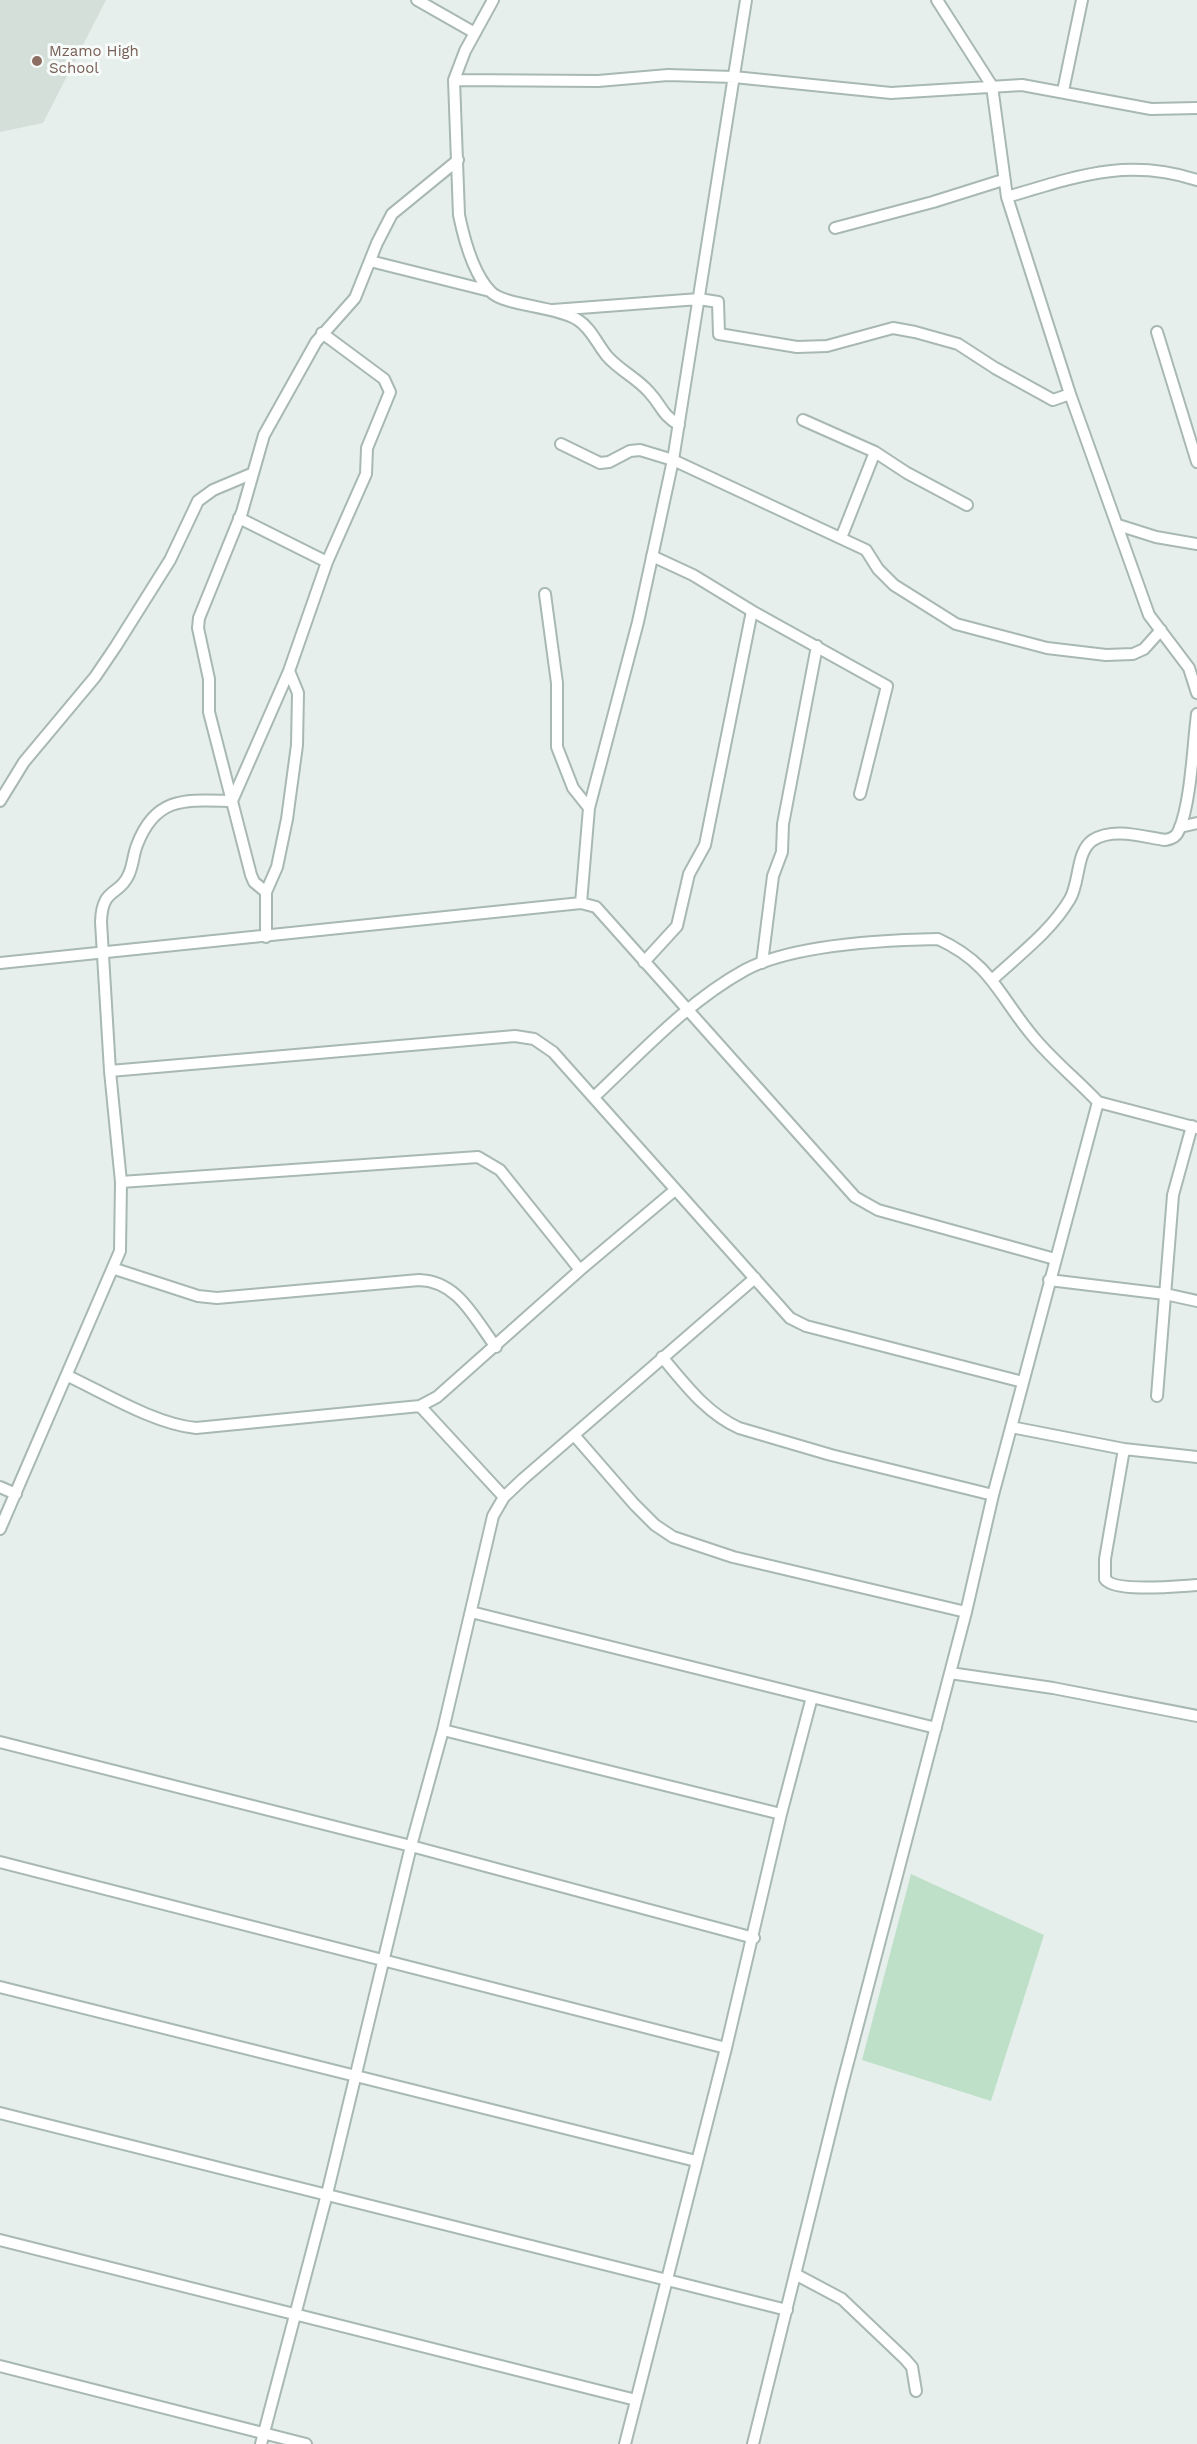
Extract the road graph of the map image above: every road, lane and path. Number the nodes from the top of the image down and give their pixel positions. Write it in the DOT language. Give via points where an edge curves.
graph roads {
  1 [pos="417,0"];
  2 [pos="493,0"];
  3 [pos="746,0"];
  4 [pos="937,0"];
  5 [pos="1082,0"];
  6 [pos="475,33"];
  7 [pos="734,77"];
  8 [pos="454,80"];
  9 [pos="992,86"];
  10 [pos="1064,91"];
  11 [pos="1197,108"];
  12 [pos="458,160"];
  13 [pos="1003,180"];
  14 [pos="1197,180"];
  15 [pos="1007,197"];
  16 [pos="835,228"];
  17 [pos="370,261"];
  18 [pos="490,291"];
  19 [pos="699,299"];
  20 [pos="553,310"];
  21 [pos="1157,332"];
  22 [pos="322,333"];
  23 [pos="1070,394"];
  24 [pos="803,420"];
  25 [pos="679,425"];
  26 [pos="561,444"];
  27 [pos="875,452"];
  28 [pos="673,460"];
  29 [pos="1197,462"];
  30 [pos="251,474"];
  31 [pos="967,505"];
  32 [pos="239,518"];
  33 [pos="1118,525"];
  34 [pos="841,538"];
  35 [pos="1197,544"];
  36 [pos="652,556"];
  37 [pos="327,562"];
  38 [pos="545,594"];
  39 [pos="752,611"];
  40 [pos="1161,630"];
  41 [pos="817,646"];
  42 [pos="289,671"];
  43 [pos="1197,693"];
  44 [pos="1197,714"];
  45 [pos="860,794"];
  46 [pos="0,801"];
  47 [pos="232,801"];
  48 [pos="589,808"];
  49 [pos="1197,823"];
  50 [pos="1180,827"];
  51 [pos="266,892"];
  52 [pos="581,903"];
  53 [pos="266,937"];
  54 [pos="104,953"];
  55 [pos="644,962"];
  56 [pos="0,963"];
  57 [pos="762,963"];
  58 [pos="993,979"];
  59 [pos="688,1009"];
  60 [pos="110,1071"];
  61 [pos="594,1097"];
  62 [pos="1098,1102"];
  63 [pos="1194,1127"];
  64 [pos="121,1182"];
  65 [pos="675,1191"];
  66 [pos="1055,1259"];
  67 [pos="115,1269"];
  68 [pos="580,1270"];
  69 [pos="755,1278"];
  70 [pos="1049,1280"];
  71 [pos="1165,1294"];
  72 [pos="1197,1301"];
  73 [pos="496,1347"];
  74 [pos="662,1358"];
  75 [pos="68,1376"];
  76 [pos="1023,1382"];
  77 [pos="1157,1396"];
  78 [pos="420,1406"];
  79 [pos="1011,1427"];
  80 [pos="574,1435"];
  81 [pos="1124,1449"];
  82 [pos="1197,1457"];
  83 [pos="0,1487"];
  84 [pos="15,1494"];
  85 [pos="993,1495"];
  86 [pos="504,1497"];
  87 [pos="0,1529"];
  88 [pos="1197,1585"];
  89 [pos="471,1612"];
  90 [pos="966,1612"];
  91 [pos="950,1673"];
  92 [pos="812,1697"];
  93 [pos="1197,1716"];
  94 [pos="936,1728"];
  95 [pos="443,1730"];
  96 [pos="0,1742"];
  97 [pos="781,1814"];
  98 [pos="411,1846"];
  99 [pos="0,1863"];
  100 [pos="753,1938"];
  101 [pos="382,1961"];
  102 [pos="0,1987"];
  103 [pos="726,2049"];
  104 [pos="353,2077"];
  105 [pos="0,2113"];
  106 [pos="696,2161"];
  107 [pos="327,2194"];
  108 [pos="0,2240"];
  109 [pos="795,2274"];
  110 [pos="668,2282"];
  111 [pos="787,2310"];
  112 [pos="294,2315"];
  113 [pos="0,2366"];
  114 [pos="915,2391"];
  115 [pos="636,2400"];
  116 [pos="263,2439"];
  117 [pos="306,2444"];
  118 [pos="625,2444"];
  119 [pos="753,2444"];
  1 -- 6 [label="street"];
  2 -- 6 [label="street"];
  3 -- 7 [label="street"];
  4 -- 9 [label="street"];
  5 -- 10 [label="street"];
  6 -- 8 [label="street"];
  7 -- 8 [label="street"];
  7 -- 9 [label="street" via="891,93"];
  7 -- 19 [label="street"];
  8 -- 12 [label="street"];
  9 -- 10 [label="street" via="1022,85"];
  9 -- 13 [label="street"];
  10 -- 11 [label="street" via="1152,109"];
  12 -- 17 [label="street" via="392,214"];
  12 -- 18 [label="street" via="463,234"];
  13 -- 15 [label="street"];
  13 -- 16 [label="street"];
  14 -- 15 [label="street" via="1175,173 1095,171"];
  15 -- 23 [label="street"];
  17 -- 18 [label="street"];
  17 -- 22 [label="street" via="352,303"];
  18 -- 20 [label="street" via="499,297"];
  19 -- 20 [label="street"];
  19 -- 23 [label="street" via="718,302 719,334 797,347 827,346 893,328 958,344 1053,400"];
  19 -- 25 [label="street"];
  20 -- 25 [label="street" via="576,318 586,327 609,358 649,391 664,416"];
  21 -- 29 [label="street"];
  22 -- 30 [label="street" via="264,435"];
  22 -- 37 [label="street" via="384,379 390,392 367,448 366,474"];
  23 -- 33 [label="street"];
  24 -- 27 [label="street"];
  25 -- 28 [label="street"];
  26 -- 28 [label="street" via="600,463 640,450"];
  27 -- 31 [label="street"];
  27 -- 34 [label="street"];
  28 -- 34 [label="street"];
  28 -- 36 [label="street"];
  30 -- 32 [label="street"];
  30 -- 46 [label="street" via="220,486 198,501 170,560 116,646 24,762"];
  32 -- 37 [label="street"];
  32 -- 47 [label="street" via="198,628 209,679 211,721"];
  33 -- 35 [label="street"];
  33 -- 40 [label="street" via="1149,615"];
  34 -- 40 [label="street" via="866,550 894,585 957,624 1047,648 1107,655 1133,654 1144,649"];
  36 -- 39 [label="street" via="693,575"];
  36 -- 48 [label="street"];
  37 -- 42 [label="street"];
  38 -- 48 [label="street" via="557,683 557,747 573,788"];
  39 -- 41 [label="street"];
  39 -- 55 [label="street" via="705,845 689,874 677,926"];
  40 -- 43 [label="street" via="1189,668"];
  41 -- 45 [label="street" via="887,686"];
  41 -- 57 [label="street" via="783,824 782,852 773,876"];
  42 -- 47 [label="street"];
  42 -- 51 [label="street" via="298,693 299,715 293,781 277,867"];
  44 -- 50 [label="street"];
  47 -- 51 [label="street" via="251,875"];
  47 -- 54 [label="street" via="185,800 168,804 154,816 136,846 128,877 104,901"];
  48 -- 52 [label="street"];
  49 -- 50 [label="street"];
  50 -- 58 [label="street" via="1171,839 1165,840 1116,833 1093,840 1085,850 1077,885 1064,907 1044,932"];
  51 -- 53 [label="street"];
  52 -- 53 [label="street"];
  52 -- 55 [label="street" via="596,907"];
  53 -- 54 [label="street"];
  54 -- 56 [label="street"];
  54 -- 60 [label="street"];
  55 -- 59 [label="street"];
  57 -- 58 [label="street" via="791,952 938,939 956,947"];
  57 -- 59 [label="street" via="745,970"];
  58 -- 62 [label="street" via="1035,1040"];
  59 -- 61 [label="street"];
  59 -- 66 [label="street" via="855,1197 878,1210"];
  60 -- 61 [label="street" via="515,1036 545,1045"];
  60 -- 64 [label="street"];
  61 -- 65 [label="street"];
  62 -- 63 [label="street"];
  62 -- 66 [label="street"];
  63 -- 71 [label="street" via="1173,1195"];
  64 -- 67 [label="street" via="121,1241"];
  64 -- 68 [label="street" via="478,1157 500,1170"];
  65 -- 68 [label="street"];
  65 -- 69 [label="street"];
  66 -- 70 [label="street"];
  67 -- 73 [label="street" via="198,1296 217,1298 436,1281 453,1290"];
  67 -- 75 [label="street"];
  68 -- 73 [label="street"];
  69 -- 74 [label="street"];
  69 -- 76 [label="street" via="790,1318 806,1326"];
  70 -- 71 [label="street"];
  70 -- 76 [label="street"];
  71 -- 72 [label="street"];
  71 -- 77 [label="street"];
  73 -- 78 [label="street" via="437,1397"];
  74 -- 80 [label="street"];
  74 -- 85 [label="street" via="724,1422 831,1455"];
  75 -- 78 [label="street" via="163,1419 196,1428"];
  75 -- 84 [label="street"];
  76 -- 79 [label="street"];
  78 -- 86 [label="street"];
  79 -- 81 [label="street"];
  79 -- 85 [label="street"];
  80 -- 86 [label="street"];
  80 -- 90 [label="street" via="634,1504 673,1538 733,1557"];
  81 -- 82 [label="street"];
  81 -- 88 [label="street" via="1105,1579 1112,1585"];
  83 -- 84 [label="street"];
  84 -- 87 [label="street"];
  85 -- 90 [label="street"];
  86 -- 89 [label="street" via="493,1516"];
  89 -- 92 [label="street"];
  89 -- 95 [label="street"];
  90 -- 91 [label="street"];
  91 -- 93 [label="street"];
  91 -- 94 [label="street"];
  92 -- 94 [label="street"];
  92 -- 97 [label="street"];
  94 -- 109 [label="street"];
  95 -- 97 [label="street"];
  95 -- 98 [label="street"];
  96 -- 98 [label="street"];
  97 -- 100 [label="street"];
  98 -- 100 [label="street"];
  98 -- 101 [label="street"];
  99 -- 101 [label="street"];
  100 -- 103 [label="street"];
  101 -- 103 [label="street"];
  101 -- 104 [label="street"];
  102 -- 104 [label="street"];
  103 -- 106 [label="street"];
  104 -- 106 [label="street"];
  104 -- 107 [label="street"];
  105 -- 107 [label="street"];
  106 -- 110 [label="street"];
  107 -- 110 [label="street"];
  107 -- 112 [label="street"];
  108 -- 112 [label="street"];
  109 -- 111 [label="street"];
  109 -- 114 [label="street" via="842,2299 905,2359 912,2367"];
  110 -- 111 [label="street"];
  110 -- 115 [label="street"];
  111 -- 119 [label="street"];
  112 -- 115 [label="street"];
  112 -- 116 [label="street"];
  113 -- 116 [label="street"];
  115 -- 118 [label="street"];
  116 -- 117 [label="street"];
}
